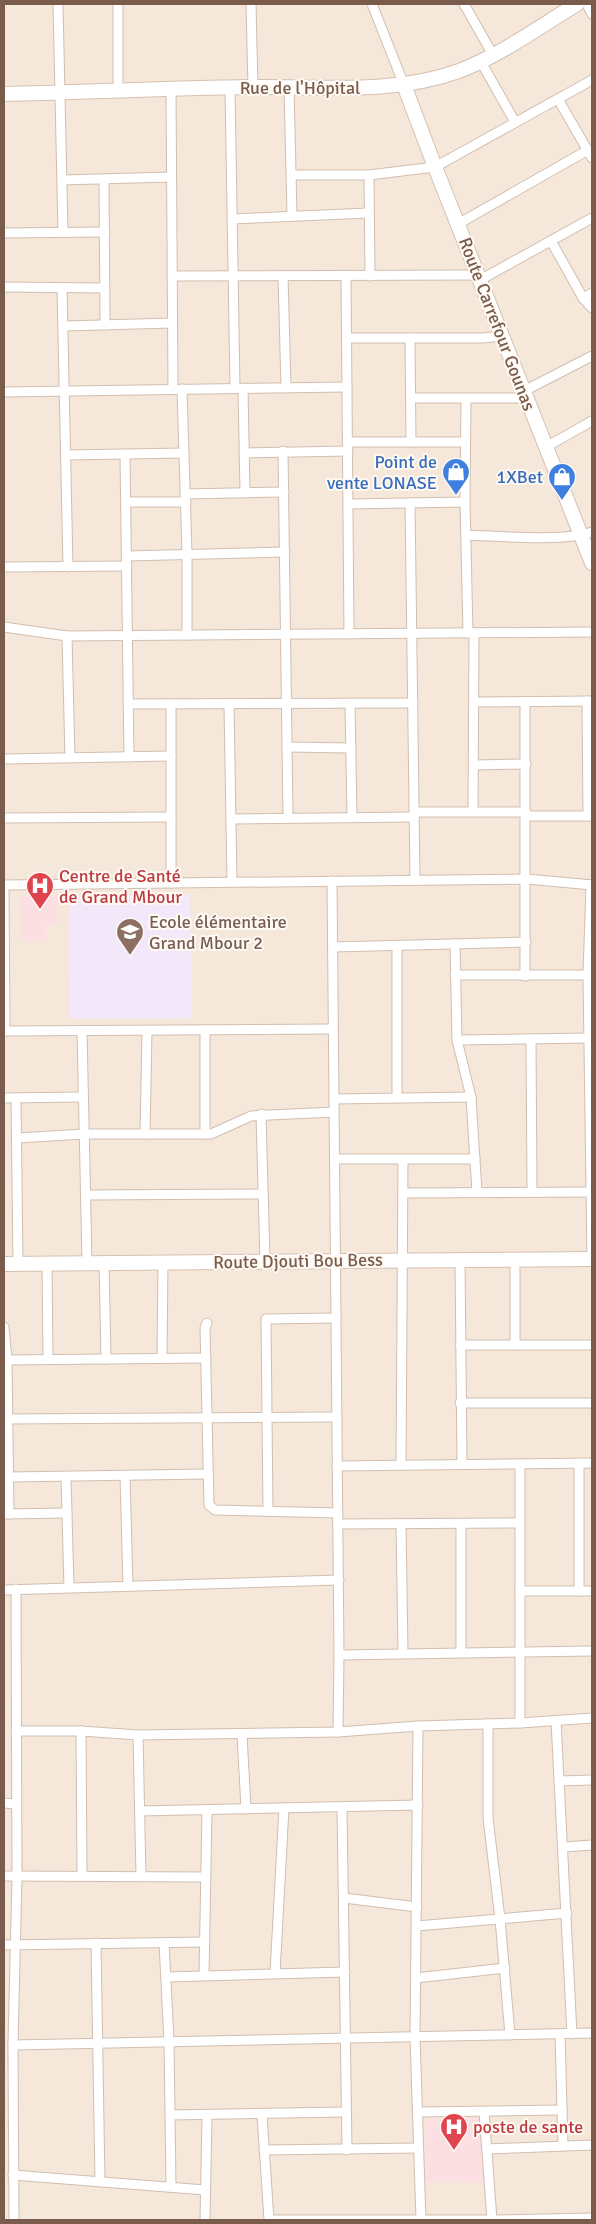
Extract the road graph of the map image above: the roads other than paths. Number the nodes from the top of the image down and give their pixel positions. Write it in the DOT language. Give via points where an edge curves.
graph roads {
  1 [pos="58,4"];
  2 [pos="118,4"];
  3 [pos="252,4"];
  4 [pos="372,4"];
  5 [pos="464,4"];
  6 [pos="577,4"];
  7 [pos="587,4"];
  8 [pos="592,14"];
  9 [pos="493,55"];
  10 [pos="481,62"];
  11 [pos="592,80"];
  12 [pos="404,85"];
  13 [pos="253,87"];
  14 [pos="289,87"];
  15 [pos="230,88"];
  16 [pos="171,89"];
  17 [pos="118,91"];
  18 [pos="61,93"];
  19 [pos="4,94"];
  20 [pos="558,99"];
  21 [pos="515,122"];
  22 [pos="590,154"];
  23 [pos="435,167"];
  24 [pos="292,175"];
  25 [pos="369,175"];
  26 [pos="171,177"];
  27 [pos="104,179"];
  28 [pos="62,180"];
  29 [pos="368,213"];
  30 [pos="292,216"];
  31 [pos="592,218"];
  32 [pos="232,219"];
  33 [pos="458,224"];
  34 [pos="63,232"];
  35 [pos="105,232"];
  36 [pos="4,233"];
  37 [pos="551,241"];
  38 [pos="172,276"];
  39 [pos="233,276"];
  40 [pos="283,276"];
  41 [pos="346,276"];
  42 [pos="370,276"];
  43 [pos="479,278"];
  44 [pos="4,287"];
  45 [pos="62,288"];
  46 [pos="105,288"];
  47 [pos="592,293"];
  48 [pos="583,298"];
  49 [pos="592,308"];
  50 [pos="172,323"];
  51 [pos="105,325"];
  52 [pos="64,326"];
  53 [pos="502,336"];
  54 [pos="347,338"];
  55 [pos="410,338"];
  56 [pos="592,356"];
  57 [pos="347,387"];
  58 [pos="239,388"];
  59 [pos="286,388"];
  60 [pos="177,389"];
  61 [pos="65,391"];
  62 [pos="4,392"];
  63 [pos="525,394"];
  64 [pos="411,398"];
  65 [pos="466,398"];
  66 [pos="592,421"];
  67 [pos="411,442"];
  68 [pos="465,442"];
  69 [pos="348,447"];
  70 [pos="546,447"];
  71 [pos="283,451"];
  72 [pos="244,452"];
  73 [pos="184,453"];
  74 [pos="125,454"];
  75 [pos="66,456"];
  76 [pos="284,492"];
  77 [pos="245,493"];
  78 [pos="186,498"];
  79 [pos="127,502"];
  80 [pos="465,502"];
  81 [pos="410,503"];
  82 [pos="348,504"];
  83 [pos="587,534"];
  84 [pos="466,536"];
  85 [pos="285,552"];
  86 [pos="187,554"];
  87 [pos="127,556"];
  88 [pos="592,563"];
  89 [pos="127,566"];
  90 [pos="4,567"];
  91 [pos="68,567"];
  92 [pos="4,627"];
  93 [pos="592,632"];
  94 [pos="413,633"];
  95 [pos="471,633"];
  96 [pos="286,634"];
  97 [pos="349,634"];
  98 [pos="67,636"];
  99 [pos="128,636"];
  100 [pos="186,636"];
  101 [pos="590,701"];
  102 [pos="474,702"];
  103 [pos="525,702"];
  104 [pos="413,703"];
  105 [pos="128,704"];
  106 [pos="171,704"];
  107 [pos="229,704"];
  108 [pos="287,704"];
  109 [pos="350,704"];
  110 [pos="287,747"];
  111 [pos="352,748"];
  112 [pos="171,756"];
  113 [pos="128,757"];
  114 [pos="70,758"];
  115 [pos="4,759"];
  116 [pos="526,764"];
  117 [pos="474,765"];
  118 [pos="474,811"];
  119 [pos="526,814"];
  120 [pos="414,815"];
  121 [pos="590,816"];
  122 [pos="171,817"];
  123 [pos="288,817"];
  124 [pos="352,817"];
  125 [pos="4,818"];
  126 [pos="231,819"];
  127 [pos="526,879"];
  128 [pos="415,880"];
  129 [pos="332,881"];
  130 [pos="232,882"];
  131 [pos="171,883"];
  132 [pos="4,885"];
  133 [pos="592,885"];
  134 [pos="4,890"];
  135 [pos="526,942"];
  136 [pos="455,944"];
  137 [pos="397,946"];
  138 [pos="333,947"];
  139 [pos="4,965"];
  140 [pos="455,975"];
  141 [pos="588,975"];
  142 [pos="525,976"];
  143 [pos="333,1029"];
  144 [pos="205,1030"];
  145 [pos="4,1031"];
  146 [pos="82,1031"];
  147 [pos="147,1031"];
  148 [pos="589,1038"];
  149 [pos="531,1039"];
  150 [pos="456,1040"];
  151 [pos="592,1078"];
  152 [pos="397,1097"];
  153 [pos="4,1098"];
  154 [pos="16,1098"];
  155 [pos="82,1098"];
  156 [pos="334,1098"];
  157 [pos="471,1098"];
  158 [pos="334,1112"];
  159 [pos="262,1114"];
  160 [pos="84,1134"];
  161 [pos="145,1134"];
  162 [pos="205,1134"];
  163 [pos="17,1138"];
  164 [pos="335,1159"];
  165 [pos="475,1159"];
  166 [pos="403,1160"];
  167 [pos="477,1192"];
  168 [pos="532,1192"];
  169 [pos="592,1192"];
  170 [pos="403,1193"];
  171 [pos="263,1194"];
  172 [pos="86,1195"];
  173 [pos="515,1259"];
  174 [pos="592,1259"];
  175 [pos="402,1260"];
  176 [pos="460,1260"];
  177 [pos="265,1261"];
  178 [pos="336,1261"];
  179 [pos="87,1262"];
  180 [pos="104,1262"];
  181 [pos="163,1262"];
  182 [pos="47,1263"];
  183 [pos="4,1264"];
  184 [pos="18,1264"];
  185 [pos="336,1318"];
  186 [pos="207,1323"];
  187 [pos="4,1327"];
  188 [pos="592,1344"];
  189 [pos="460,1345"];
  190 [pos="515,1345"];
  191 [pos="162,1358"];
  192 [pos="206,1358"];
  193 [pos="106,1359"];
  194 [pos="7,1360"];
  195 [pos="48,1360"];
  196 [pos="460,1403"];
  197 [pos="592,1403"];
  198 [pos="337,1417"];
  199 [pos="206,1418"];
  200 [pos="267,1418"];
  201 [pos="6,1419"];
  202 [pos="579,1463"];
  203 [pos="592,1463"];
  204 [pos="462,1464"];
  205 [pos="520,1464"];
  206 [pos="402,1465"];
  207 [pos="337,1466"];
  208 [pos="207,1474"];
  209 [pos="125,1476"];
  210 [pos="66,1477"];
  211 [pos="9,1478"];
  212 [pos="268,1511"];
  213 [pos="67,1513"];
  214 [pos="338,1513"];
  215 [pos="7,1514"];
  216 [pos="519,1523"];
  217 [pos="338,1524"];
  218 [pos="401,1524"];
  219 [pos="461,1524"];
  220 [pos="338,1580"];
  221 [pos="128,1586"];
  222 [pos="69,1587"];
  223 [pos="4,1590"];
  224 [pos="16,1590"];
  225 [pos="579,1591"];
  226 [pos="592,1591"];
  227 [pos="520,1592"];
  228 [pos="461,1652"];
  229 [pos="521,1652"];
  230 [pos="592,1652"];
  231 [pos="403,1653"];
  232 [pos="339,1654"];
  233 [pos="592,1718"];
  234 [pos="556,1720"];
  235 [pos="520,1723"];
  236 [pos="488,1724"];
  237 [pos="418,1726"];
  238 [pos="16,1731"];
  239 [pos="80,1731"];
  240 [pos="338,1732"];
  241 [pos="242,1734"];
  242 [pos="138,1735"];
  243 [pos="592,1780"];
  244 [pos="559,1781"];
  245 [pos="4,1804"];
  246 [pos="16,1804"];
  247 [pos="418,1805"];
  248 [pos="342,1807"];
  249 [pos="284,1808"];
  250 [pos="246,1809"];
  251 [pos="207,1810"];
  252 [pos="140,1811"];
  253 [pos="592,1845"];
  254 [pos="564,1847"];
  255 [pos="4,1876"];
  256 [pos="18,1876"];
  257 [pos="82,1876"];
  258 [pos="141,1876"];
  259 [pos="206,1877"];
  260 [pos="344,1898"];
  261 [pos="417,1907"];
  262 [pos="567,1913"];
  263 [pos="500,1919"];
  264 [pos="416,1926"];
  265 [pos="204,1942"];
  266 [pos="96,1943"];
  267 [pos="164,1943"];
  268 [pos="16,1944"];
  269 [pos="4,1945"];
  270 [pos="505,1968"];
  271 [pos="345,1972"];
  272 [pos="275,1973"];
  273 [pos="204,1975"];
  274 [pos="166,1977"];
  275 [pos="416,1978"];
  276 [pos="592,2033"];
  277 [pos="560,2034"];
  278 [pos="572,2034"];
  279 [pos="510,2035"];
  280 [pos="415,2037"];
  281 [pos="347,2039"];
  282 [pos="169,2041"];
  283 [pos="97,2042"];
  284 [pos="13,2045"];
  285 [pos="562,2110"];
  286 [pos="346,2112"];
  287 [pos="418,2112"];
  288 [pos="484,2112"];
  289 [pos="170,2115"];
  290 [pos="262,2115"];
  291 [pos="207,2116"];
  292 [pos="592,2145"];
  293 [pos="563,2146"];
  294 [pos="418,2148"];
  295 [pos="487,2149"];
  296 [pos="264,2150"];
  297 [pos="347,2150"];
  298 [pos="10,2170"];
  299 [pos="100,2182"];
  300 [pos="171,2187"];
  301 [pos="205,2190"];
  302 [pos="592,2218"];
  303 [pos="564,2219"];
  304 [pos="14,2220"];
  305 [pos="205,2220"];
  306 [pos="421,2220"];
  307 [pos="492,2220"];
  1 -- 18 [label="street"];
  2 -- 17 [label="street"];
  3 -- 13 [label="street"];
  4 -- 12 [label="street"];
  5 -- 9 [label="street"];
  6 -- 9 [label="main road, Rue de l'Hôpital"];
  7 -- 8 [label="street"];
  9 -- 10 [label="main road, Rue de l'Hôpital"];
  10 -- 12 [label="main road, Rue de l'Hôpital"];
  10 -- 21 [label="street"];
  11 -- 20 [label="street"];
  12 -- 14 [label="main road, Rue de l'Hôpital"];
  12 -- 23 [label="main road, Route Carrefour Gounas"];
  13 -- 14 [label="main road, Rue de l'Hôpital"];
  13 -- 15 [label="main road, Rue de l'Hôpital"];
  14 -- 24 [label="street"];
  15 -- 16 [label="main road, Rue de l'Hôpital"];
  15 -- 32 [label="street"];
  16 -- 17 [label="main road, Rue de l'Hôpital"];
  16 -- 26 [label="street"];
  17 -- 18 [label="main road, Rue de l'Hôpital"];
  18 -- 19 [label="main road, Rue de l'Hôpital"];
  18 -- 28 [label="street"];
  20 -- 21 [label="street"];
  20 -- 22 [label="street"];
  21 -- 23 [label="street"];
  22 -- 33 [label="street"];
  23 -- 25 [label="street"];
  23 -- 33 [label="main road, Route Carrefour Gounas"];
  24 -- 25 [label="street"];
  24 -- 30 [label="street"];
  25 -- 29 [label="street"];
  26 -- 27 [label="street"];
  26 -- 38 [label="street"];
  27 -- 28 [label="street"];
  27 -- 35 [label="street"];
  28 -- 34 [label="street"];
  29 -- 30 [label="street"];
  29 -- 42 [label="street"];
  30 -- 32 [label="street"];
  31 -- 37 [label="street"];
  32 -- 39 [label="street"];
  33 -- 43 [label="main road, Route Carrefour Gounas"];
  34 -- 35 [label="street"];
  34 -- 36 [label="street"];
  35 -- 46 [label="street"];
  37 -- 43 [label="street"];
  37 -- 48 [label="street"];
  38 -- 39 [label="street"];
  38 -- 50 [label="street"];
  39 -- 40 [label="street"];
  39 -- 58 [label="street"];
  40 -- 41 [label="street"];
  40 -- 59 [label="street"];
  41 -- 42 [label="street"];
  41 -- 54 [label="street"];
  42 -- 43 [label="street"];
  43 -- 53 [label="main road, Route Carrefour Gounas"];
  44 -- 45 [label="street"];
  45 -- 46 [label="street"];
  45 -- 52 [label="street"];
  46 -- 51 [label="street"];
  47 -- 48 [label="street"];
  48 -- 49 [label="street"];
  50 -- 51 [label="street"];
  50 -- 60 [label="street"];
  51 -- 52 [label="street"];
  52 -- 61 [label="street"];
  53 -- 55 [label="street"];
  53 -- 63 [label="main road, Route Carrefour Gounas"];
  54 -- 55 [label="street"];
  54 -- 57 [label="street"];
  55 -- 64 [label="street"];
  56 -- 63 [label="street"];
  57 -- 59 [label="street"];
  57 -- 69 [label="street"];
  58 -- 59 [label="street"];
  58 -- 60 [label="street"];
  58 -- 72 [label="street"];
  60 -- 61 [label="street"];
  60 -- 73 [label="street"];
  61 -- 62 [label="street"];
  61 -- 75 [label="street"];
  63 -- 65 [label="street"];
  63 -- 70 [label="main road, Route Carrefour Gounas"];
  64 -- 65 [label="street"];
  64 -- 67 [label="street"];
  65 -- 68 [label="street"];
  66 -- 70 [label="street"];
  67 -- 68 [label="street"];
  67 -- 69 [label="street"];
  68 -- 80 [label="street"];
  69 -- 71 [label="street"];
  69 -- 82 [label="street"];
  70 -- 83 [label="main road, Route Carrefour Gounas"];
  71 -- 72 [label="street"];
  71 -- 76 [label="street"];
  72 -- 77 [label="street"];
  73 -- 74 [label="street"];
  73 -- 78 [label="street"];
  74 -- 75 [label="street"];
  74 -- 79 [label="street"];
  75 -- 91 [label="street"];
  76 -- 77 [label="street"];
  76 -- 85 [label="street"];
  77 -- 78 [label="street"];
  78 -- 79 [label="street"];
  78 -- 86 [label="street"];
  79 -- 87 [label="street"];
  80 -- 81 [label="street"];
  80 -- 84 [label="street"];
  81 -- 82 [label="street"];
  81 -- 94 [label="street"];
  82 -- 97 [label="street"];
  83 -- 84 [label="street"];
  83 -- 88 [label="main road, Route Carrefour Gounas"];
  84 -- 95 [label="street"];
  85 -- 86 [label="street"];
  85 -- 96 [label="street"];
  86 -- 87 [label="street"];
  86 -- 100 [label="street"];
  87 -- 89 [label="street"];
  89 -- 91 [label="street"];
  89 -- 99 [label="street"];
  90 -- 91 [label="street"];
  92 -- 98 [label="street"];
  93 -- 95 [label="street"];
  94 -- 95 [label="street"];
  94 -- 97 [label="street"];
  94 -- 104 [label="street"];
  95 -- 102 [label="street"];
  96 -- 97 [label="street"];
  96 -- 100 [label="street"];
  96 -- 108 [label="street"];
  98 -- 99 [label="street"];
  98 -- 114 [label="street"];
  99 -- 100 [label="street"];
  99 -- 105 [label="street"];
  101 -- 103 [label="street"];
  101 -- 121 [label="street"];
  102 -- 103 [label="street"];
  102 -- 117 [label="street"];
  103 -- 116 [label="street"];
  104 -- 109 [label="street"];
  104 -- 120 [label="street"];
  105 -- 106 [label="street"];
  105 -- 113 [label="street"];
  106 -- 107 [label="street"];
  106 -- 112 [label="street"];
  107 -- 108 [label="street"];
  107 -- 126 [label="street"];
  108 -- 109 [label="street"];
  108 -- 110 [label="street"];
  109 -- 111 [label="street"];
  110 -- 111 [label="street"];
  110 -- 123 [label="street"];
  111 -- 124 [label="street"];
  112 -- 113 [label="street"];
  112 -- 122 [label="street"];
  113 -- 114 [label="street"];
  114 -- 115 [label="street"];
  116 -- 117 [label="street"];
  116 -- 119 [label="street"];
  117 -- 118 [label="street"];
  118 -- 119 [label="street"];
  118 -- 120 [label="street"];
  119 -- 121 [label="street"];
  119 -- 127 [label="street"];
  120 -- 124 [label="street"];
  120 -- 128 [label="street"];
  122 -- 125 [label="street"];
  122 -- 131 [label="street"];
  123 -- 124 [label="street"];
  123 -- 126 [label="street"];
  126 -- 130 [label="street"];
  127 -- 128 [label="street"];
  127 -- 133 [label="street"];
  127 -- 135 [label="street"];
  128 -- 129 [label="street"];
  129 -- 130 [label="street"];
  129 -- 138 [label="street"];
  130 -- 131 [label="street"];
  131 -- 132 [label="street"];
  133 -- 141 [label="street"];
  134 -- 139 [label="street"];
  135 -- 136 [label="street"];
  135 -- 142 [label="street"];
  136 -- 137 [label="street"];
  136 -- 140 [label="street"];
  137 -- 138 [label="street"];
  137 -- 152 [label="street"];
  138 -- 143 [label="street"];
  139 -- 145 [label="street"];
  140 -- 142 [label="street"];
  140 -- 150 [label="street"];
  141 -- 142 [label="street"];
  141 -- 148 [label="street"];
  143 -- 144 [label="street"];
  143 -- 156 [label="street"];
  144 -- 147 [label="street"];
  144 -- 162 [label="street"];
  145 -- 146 [label="street"];
  146 -- 147 [label="street"];
  146 -- 155 [label="street"];
  147 -- 161 [label="street"];
  148 -- 149 [label="street"];
  148 -- 151 [label="street"];
  149 -- 150 [label="street"];
  149 -- 168 [label="street"];
  150 -- 157 [label="street"];
  151 -- 169 [label="street"];
  152 -- 156 [label="street"];
  152 -- 157 [label="street"];
  153 -- 154 [label="street"];
  154 -- 155 [label="street"];
  154 -- 163 [label="street"];
  155 -- 160 [label="street"];
  156 -- 158 [label="street"];
  157 -- 165 [label="street"];
  158 -- 159 [label="street"];
  158 -- 164 [label="street"];
  159 -- 162 [label="street"];
  159 -- 171 [label="street"];
  160 -- 161 [label="street"];
  160 -- 163 [label="street"];
  160 -- 172 [label="street"];
  161 -- 162 [label="street"];
  163 -- 184 [label="street"];
  164 -- 166 [label="street"];
  164 -- 178 [label="street"];
  165 -- 166 [label="street"];
  165 -- 167 [label="street"];
  166 -- 170 [label="street"];
  167 -- 168 [label="street"];
  167 -- 170 [label="street"];
  168 -- 169 [label="street"];
  169 -- 174 [label="street"];
  170 -- 175 [label="street"];
  171 -- 172 [label="street"];
  171 -- 177 [label="street"];
  172 -- 179 [label="street"];
  173 -- 174 [label="main road, Route Djouti Bou Bess"];
  173 -- 176 [label="main road, Route Djouti Bou Bess"];
  173 -- 190 [label="street"];
  175 -- 176 [label="main road, Route Djouti Bou Bess"];
  175 -- 178 [label="main road, Route Djouti Bou Bess"];
  175 -- 206 [label="street"];
  176 -- 189 [label="street"];
  177 -- 178 [label="main road, Route Djouti Bou Bess"];
  177 -- 181 [label="main road, Route Djouti Bou Bess"];
  178 -- 185 [label="street"];
  179 -- 180 [label="main road, Route Djouti Bou Bess"];
  179 -- 182 [label="main road, Route Djouti Bou Bess"];
  180 -- 181 [label="main road, Route Djouti Bou Bess"];
  180 -- 193 [label="street"];
  181 -- 191 [label="street"];
  182 -- 184 [label="main road, Route Djouti Bou Bess"];
  182 -- 195 [label="street"];
  183 -- 184 [label="main road, Route Djouti Bou Bess"];
  185 -- 198 [label="street"];
  185 -- 200 [label="street" via="266,1319"];
  186 -- 192 [label="street"];
  187 -- 194 [label="street"];
  188 -- 190 [label="street"];
  189 -- 190 [label="street"];
  189 -- 196 [label="street"];
  191 -- 192 [label="street"];
  191 -- 193 [label="street"];
  192 -- 199 [label="street"];
  193 -- 195 [label="street"];
  194 -- 195 [label="street"];
  194 -- 201 [label="street"];
  196 -- 197 [label="street"];
  196 -- 204 [label="street"];
  198 -- 200 [label="street"];
  198 -- 207 [label="street"];
  199 -- 200 [label="street"];
  199 -- 201 [label="street"];
  199 -- 208 [label="street"];
  200 -- 212 [label="street"];
  201 -- 211 [label="street"];
  202 -- 203 [label="street"];
  202 -- 205 [label="street"];
  202 -- 225 [label="street"];
  204 -- 205 [label="street"];
  204 -- 206 [label="street"];
  205 -- 216 [label="street"];
  206 -- 207 [label="street"];
  207 -- 214 [label="street"];
  208 -- 209 [label="street"];
  208 -- 212 [label="street" via="212,1509"];
  209 -- 210 [label="street"];
  209 -- 221 [label="street"];
  210 -- 211 [label="street"];
  210 -- 213 [label="street"];
  211 -- 215 [label="street"];
  212 -- 214 [label="street"];
  213 -- 215 [label="street"];
  213 -- 222 [label="street"];
  214 -- 217 [label="street"];
  216 -- 219 [label="street"];
  216 -- 227 [label="street"];
  217 -- 218 [label="street"];
  217 -- 220 [label="street"];
  218 -- 219 [label="street"];
  218 -- 231 [label="street"];
  219 -- 228 [label="street"];
  220 -- 221 [label="street"];
  220 -- 232 [label="street"];
  221 -- 222 [label="street"];
  222 -- 224 [label="street"];
  223 -- 224 [label="street"];
  224 -- 238 [label="street"];
  225 -- 226 [label="street"];
  225 -- 227 [label="street"];
  227 -- 229 [label="street"];
  228 -- 229 [label="street"];
  228 -- 231 [label="street"];
  229 -- 230 [label="street"];
  229 -- 235 [label="street"];
  231 -- 232 [label="street"];
  232 -- 240 [label="street"];
  233 -- 234 [label="street"];
  234 -- 235 [label="street"];
  234 -- 244 [label="street"];
  235 -- 236 [label="street"];
  236 -- 237 [label="street"];
  236 -- 263 [label="street" via="488,1818"];
  237 -- 240 [label="street"];
  237 -- 247 [label="street"];
  238 -- 239 [label="street"];
  238 -- 246 [label="street"];
  239 -- 242 [label="street"];
  239 -- 257 [label="street"];
  240 -- 241 [label="street"];
  241 -- 242 [label="street"];
  241 -- 250 [label="street"];
  242 -- 252 [label="street"];
  243 -- 244 [label="street"];
  244 -- 254 [label="street"];
  245 -- 246 [label="street"];
  246 -- 256 [label="street"];
  247 -- 248 [label="street"];
  247 -- 261 [label="street"];
  248 -- 249 [label="street"];
  248 -- 260 [label="street"];
  249 -- 250 [label="street"];
  249 -- 272 [label="street"];
  250 -- 251 [label="street"];
  251 -- 252 [label="street"];
  251 -- 259 [label="street"];
  252 -- 258 [label="street"];
  253 -- 254 [label="street"];
  254 -- 262 [label="street"];
  255 -- 256 [label="street"];
  256 -- 257 [label="street"];
  256 -- 268 [label="street"];
  257 -- 258 [label="street"];
  258 -- 259 [label="street"];
  259 -- 265 [label="street"];
  260 -- 261 [label="street"];
  260 -- 271 [label="street"];
  261 -- 264 [label="street"];
  262 -- 263 [label="street"];
  262 -- 278 [label="street"];
  263 -- 264 [label="street"];
  263 -- 270 [label="street"];
  264 -- 275 [label="street"];
  265 -- 267 [label="street"];
  265 -- 273 [label="street"];
  266 -- 267 [label="street"];
  266 -- 268 [label="street"];
  266 -- 283 [label="street"];
  267 -- 274 [label="street"];
  268 -- 269 [label="street"];
  268 -- 284 [label="street"];
  270 -- 275 [label="street"];
  270 -- 279 [label="street"];
  271 -- 272 [label="street"];
  271 -- 281 [label="street"];
  272 -- 273 [label="street"];
  273 -- 274 [label="street"];
  274 -- 282 [label="street"];
  275 -- 280 [label="street"];
  276 -- 278 [label="street"];
  277 -- 278 [label="street"];
  277 -- 279 [label="street"];
  277 -- 285 [label="street"];
  279 -- 280 [label="street"];
  280 -- 281 [label="street"];
  280 -- 287 [label="street"];
  281 -- 282 [label="street"];
  281 -- 286 [label="street"];
  282 -- 283 [label="street"];
  282 -- 289 [label="street"];
  283 -- 284 [label="street"];
  283 -- 299 [label="street"];
  284 -- 298 [label="street"];
  285 -- 288 [label="street"];
  285 -- 293 [label="street"];
  286 -- 290 [label="street"];
  286 -- 297 [label="street"];
  287 -- 288 [label="street"];
  287 -- 294 [label="street"];
  288 -- 295 [label="street"];
  289 -- 291 [label="street"];
  289 -- 300 [label="street"];
  290 -- 291 [label="street"];
  290 -- 296 [label="street"];
  291 -- 301 [label="street"];
  292 -- 293 [label="street"];
  293 -- 295 [label="street"];
  294 -- 297 [label="street"];
  294 -- 306 [label="street"];
  295 -- 307 [label="street"];
  296 -- 297 [label="street"];
  296 -- 306 [label="street" via="269,2220"];
  298 -- 299 [label="street"];
  298 -- 304 [label="street"];
  299 -- 300 [label="street"];
  300 -- 301 [label="street"];
  301 -- 305 [label="street"];
  302 -- 303 [label="street"];
  303 -- 307 [label="street"];
  306 -- 307 [label="street"];
}
